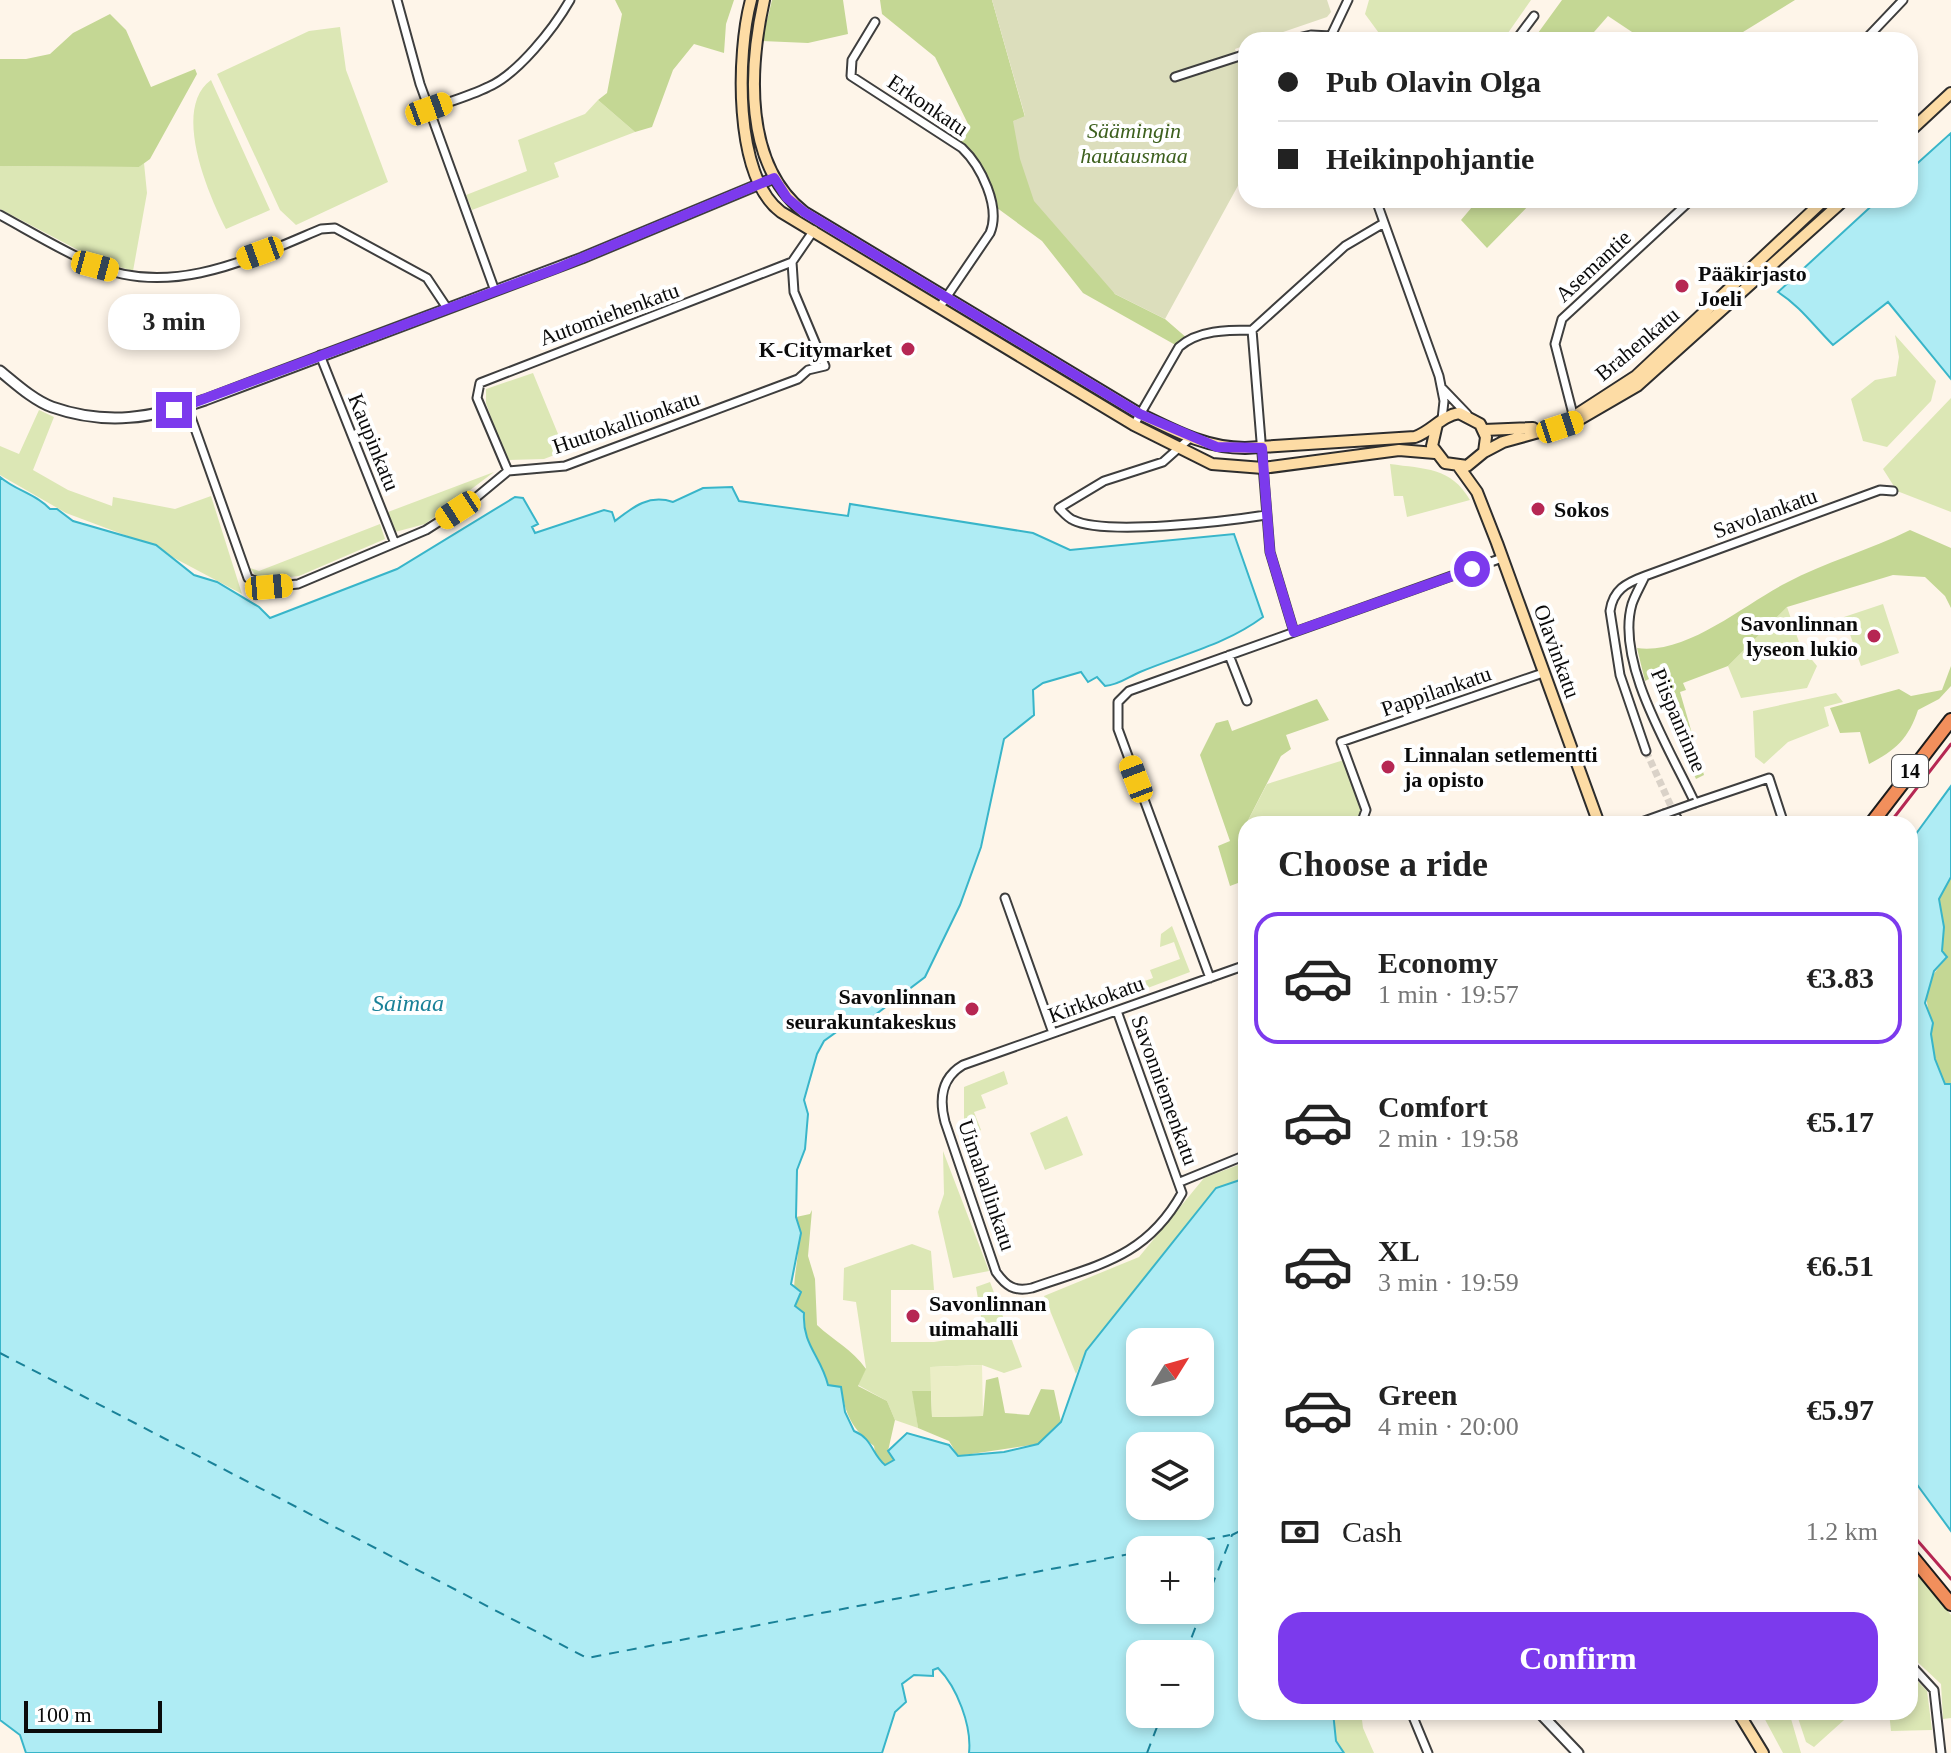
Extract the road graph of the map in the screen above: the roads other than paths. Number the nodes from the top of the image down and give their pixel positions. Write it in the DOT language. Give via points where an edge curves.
graph roads {
  1 [pos="397,0"];
  2 [pos="570,0"];
  3 [pos="751,0"];
  4 [pos="764,0"];
  5 [pos="1348,0"];
  6 [pos="1903,0"];
  7 [pos="1534,16"];
  8 [pos="875,22"];
  9 [pos="1333,32"];
  10 [pos="1522,32"];
  11 [pos="1873,32"];
  12 [pos="1238,57"];
  13 [pos="1175,77"];
  14 [pos="1951,93"];
  15 [pos="429,109"];
  16 [pos="1918,124"];
  17 [pos="774,178"];
  18 [pos="760,185"];
  19 [pos="1379,208"];
  20 [pos="1682,208"];
  21 [pos="1815,208"];
  22 [pos="1835,208"];
  23 [pos="0,215"];
  24 [pos="820,221"];
  25 [pos="1384,223"];
  26 [pos="813,232"];
  27 [pos="792,262"];
  28 [pos="495,291"];
  29 [pos="946,297"];
  30 [pos="447,308"];
  31 [pos="939,308"];
  32 [pos="1252,330"];
  33 [pos="320,355"];
  34 [pos="0,371"];
  35 [pos="1441,387"];
  36 [pos="187,406"];
  37 [pos="1140,414"];
  38 [pos="1468,415"];
  39 [pos="1575,419"];
  40 [pos="1440,421"];
  41 [pos="1134,425"];
  42 [pos="1484,430"];
  43 [pos="1190,438"];
  44 [pos="1262,448"];
  45 [pos="1179,449"];
  46 [pos="1484,452"];
  47 [pos="1435,453"];
  48 [pos="1475,462"];
  49 [pos="1459,467"];
  50 [pos="1263,468"];
  51 [pos="508,471"];
  52 [pos="1893,491"];
  53 [pos="1477,492"];
  54 [pos="1266,515"];
  55 [pos="394,541"];
  56 [pos="1502,558"];
  57 [pos="1647,575"];
  58 [pos="1615,594"];
  59 [pos="1632,603"];
  60 [pos="1294,632"];
  61 [pos="1229,655"];
  62 [pos="1543,673"];
  63 [pos="1247,701"];
  64 [pos="1951,720"];
  65 [pos="1646,751"];
  66 [pos="1695,803"];
  67 [pos="1364,816"];
  68 [pos="1596,816"];
  69 [pos="1658,816"];
  70 [pos="1781,816"];
  71 [pos="1877,816"];
  72 [pos="1005,898"];
  73 [pos="1238,968"];
  74 [pos="1210,978"];
  75 [pos="1117,1011"];
  76 [pos="1053,1033"];
  77 [pos="958,1068"];
  78 [pos="1238,1158"];
  79 [pos="1180,1182"];
  80 [pos="1918,1564"];
  81 [pos="1951,1604"];
  82 [pos="1918,1673"];
  83 [pos="1414,1720"];
  84 [pos="1547,1720"];
  85 [pos="1743,1720"];
  86 [pos="1428,1753"];
  87 [pos="1578,1753"];
  88 [pos="1763,1753"];
  89 [pos="1941,1753"];
  1 -- 15 [label="street"];
  2 -- 15 [label="street" via="558,21 506,76"];
  3 -- 18 [label="main road" via="739,85"];
  4 -- 17 [label="main road" via="753,84 760,136"];
  5 -- 9 [label="street"];
  6 -- 11 [label="street"];
  7 -- 10 [label="street"];
  8 -- 29 [label="street, Erkonkatu" via="852,60 851,76 962,148 974,159 993,205 990,233"];
  12 -- 13 [label="street"];
  14 -- 16 [label="main road"];
  15 -- 28 [label="street"];
  17 -- 18 [label="street"];
  17 -- 24 [label="main road" via="787,198"];
  18 -- 26 [label="main road" via="774,207"];
  18 -- 28 [label="street"];
  19 -- 25 [label="street"];
  20 -- 39 [label="street, Asemantie" via="1562,319 1555,344"];
  21 -- 39 [label="main road, Brahenkatu" via="1636,376"];
  22 -- 39 [label="main road, Brahenkatu" via="1637,386"];
  23 -- 30 [label="street" via="95,266 143,278 193,276 335,228 427,278"];
  24 -- 26 [label="street"];
  24 -- 29 [label="main road"];
  25 -- 32 [label="street" via="1345,246"];
  25 -- 35 [label="street"];
  26 -- 27 [label="street"];
  26 -- 31 [label="main road"];
  27 -- 51 [label="street, Automiehenkatu" via="480,383 477,398"];
  27 -- 51 [label="street, Huutokallionkatu" via="794,292 825,366 565,466"];
  28 -- 30 [label="street"];
  29 -- 31 [label="street, Erkonkatu"];
  29 -- 37 [label="main road"];
  30 -- 33 [label="street"];
  31 -- 41 [label="main road"];
  32 -- 37 [label="street" via="1188,339"];
  32 -- 44 [label="street"];
  33 -- 36 [label="street"];
  33 -- 55 [label="street, Kaupinkatu"];
  34 -- 36 [label="street" via="60,409 140,419"];
  35 -- 38 [label="street"];
  35 -- 40 [label="street"];
  36 -- 55 [label="street" via="248,578 269,587 298,584"];
  37 -- 41 [label="street"];
  37 -- 43 [label="main road"];
  38 -- 40 [label="main road"];
  38 -- 42 [label="main road"];
  39 -- 42 [label="main road, Brahenkatu" via="1530,429"];
  39 -- 46 [label="main road, Brahenkatu"];
  40 -- 44 [label="main road" via="1415,437"];
  40 -- 47 [label="main road" via="1432,438"];
  41 -- 45 [label="main road"];
  42 -- 46 [label="main road"];
  43 -- 44 [label="main road" via="1217,447"];
  43 -- 45 [label="street"];
  44 -- 50 [label="street"];
  45 -- 50 [label="main road" via="1212,464"];
  45 -- 54 [label="street" via="1153,467 1104,481 1059,508 1073,521 1098,525"];
  46 -- 48 [label="main road"];
  47 -- 49 [label="main road"];
  47 -- 50 [label="main road" via="1399,450"];
  48 -- 49 [label="main road"];
  48 -- 53 [label="main road, Olavinkatu"];
  49 -- 53 [label="main road, Olavinkatu"];
  50 -- 54 [label="street"];
  51 -- 55 [label="street" via="442,520"];
  52 -- 57 [label="street, Savolankatu" via="1880,490"];
  53 -- 56 [label="main road, Olavinkatu"];
  54 -- 60 [label="street" via="1270,552"];
  56 -- 60 [label="street"];
  56 -- 62 [label="main road, Olavinkatu"];
  57 -- 58 [label="street, Savolankatu"];
  57 -- 59 [label="street, Piispanrinne"];
  58 -- 59 [label="street"];
  58 -- 65 [label="street" via="1610,611 1620,675"];
  59 -- 66 [label="street, Piispanrinne" via="1629,630 1642,689"];
  60 -- 61 [label="street"];
  61 -- 63 [label="street"];
  61 -- 74 [label="street" via="1129,691 1116,709 1118,729"];
  62 -- 67 [label="street, Pappilankatu" via="1341,742"];
  62 -- 68 [label="main road, Olavinkatu"];
  64 -- 71 [label="highway, 14"];
  66 -- 69 [label="street, bridge"];
  66 -- 70 [label="street" via="1769,778"];
  72 -- 76 [label="street"];
  73 -- 74 [label="street, Kirkkokatu"];
  74 -- 75 [label="street, Kirkkokatu"];
  75 -- 76 [label="street, Kirkkokatu"];
  75 -- 79 [label="street, Savonniemenkatu"];
  76 -- 77 [label="street, Kirkkokatu"];
  77 -- 79 [label="street, Uimahallinkatu" via="944,1085 942,1108 996,1272 1006,1286 1022,1290 1123,1256 1140,1245 1177,1202"];
  78 -- 79 [label="street"];
  80 -- 81 [label="highway"];
  82 -- 89 [label="street" via="1934,1690"];
  83 -- 86 [label="street"];
  84 -- 87 [label="street"];
  85 -- 88 [label="main road"];
}
